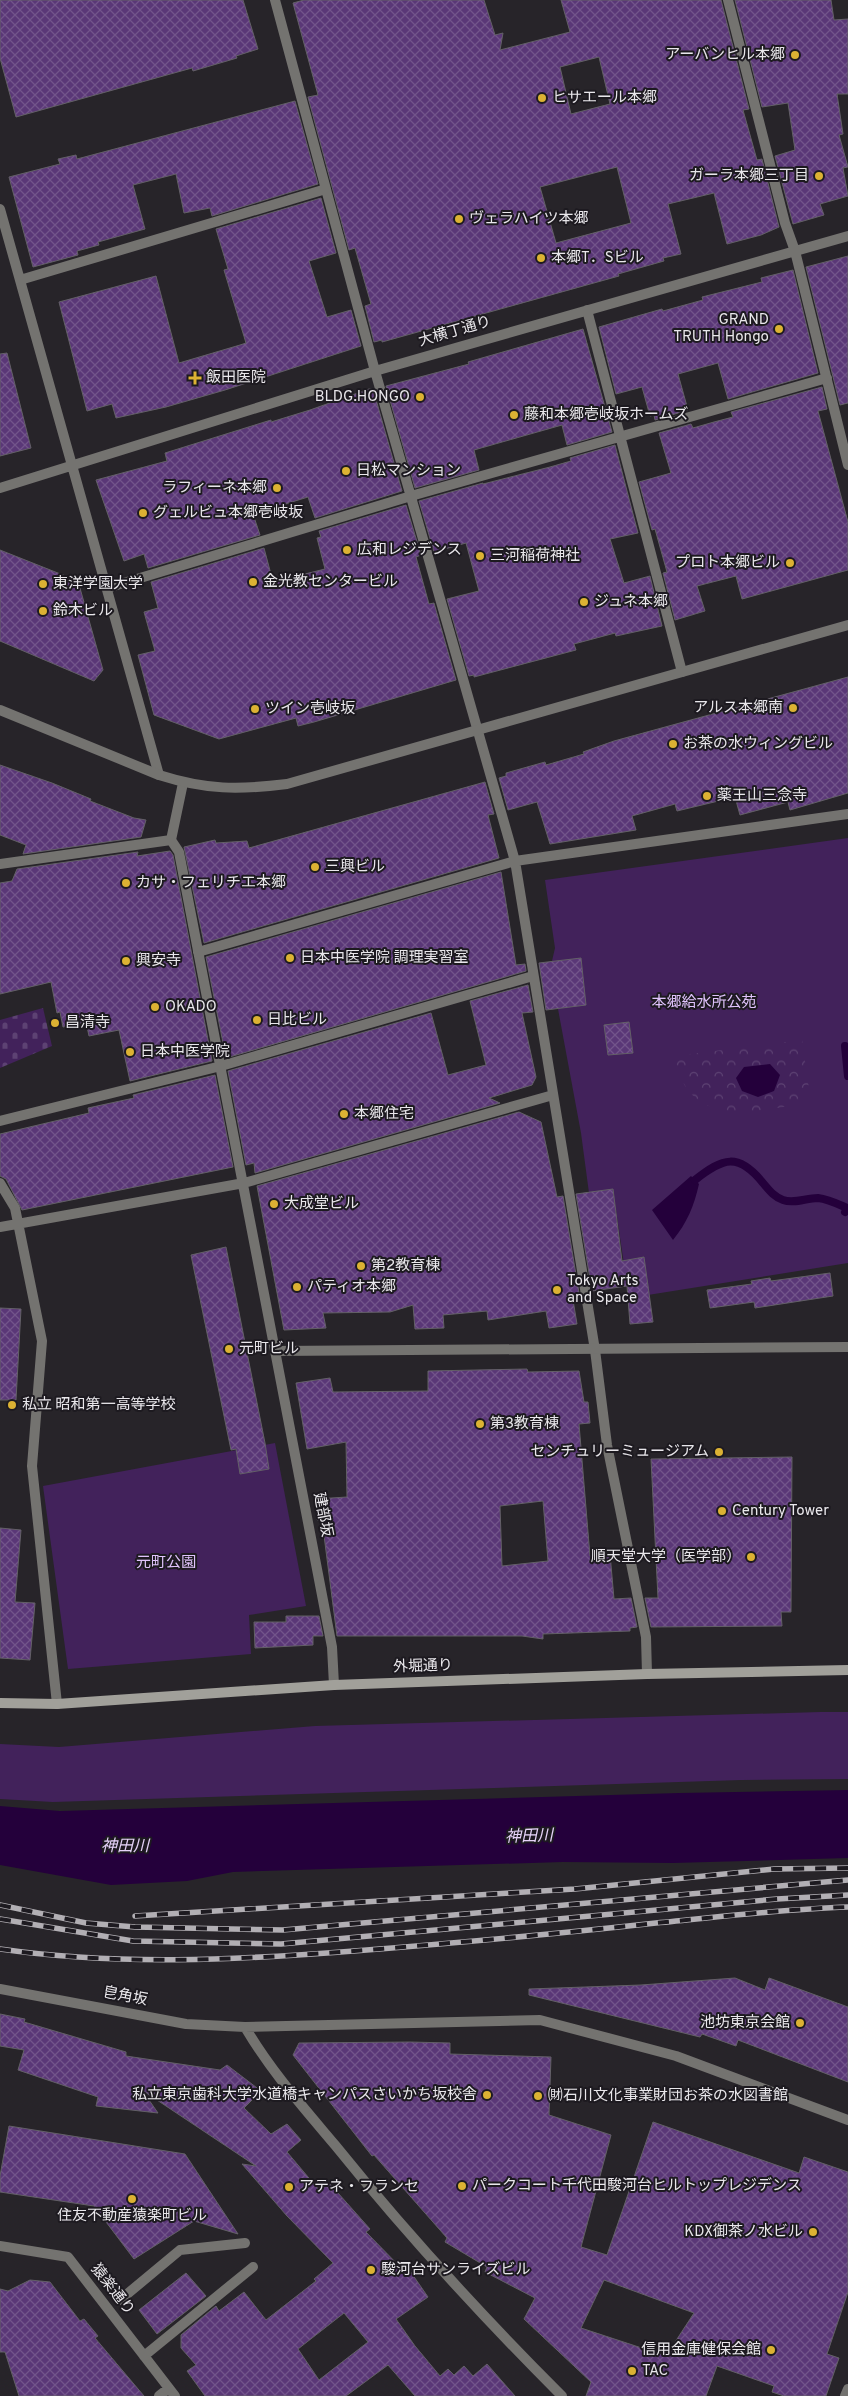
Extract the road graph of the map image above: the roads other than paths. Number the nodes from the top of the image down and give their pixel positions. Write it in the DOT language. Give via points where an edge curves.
graph roads {
  1 [pos="275,0"];
  2 [pos="728,0"];
  3 [pos="326,189"];
  4 [pos="0,209"];
  5 [pos="848,236"];
  6 [pos="795,251"];
  7 [pos="20,280"];
  8 [pos="587,310"];
  9 [pos="376,371"];
  10 [pos="827,378"];
  11 [pos="620,437"];
  12 [pos="72,465"];
  13 [pos="848,466"];
  14 [pos="0,488"];
  15 [pos="411,496"];
  16 [pos="107,588"];
  17 [pos="848,625"];
  18 [pos="682,672"];
  19 [pos="0,710"];
  20 [pos="477,730"];
  21 [pos="159,775"];
  22 [pos="184,783"];
  23 [pos="848,814"];
  24 [pos="171,840"];
  25 [pos="515,861"];
  26 [pos="0,864"];
  27 [pos="198,952"];
  28 [pos="534,976"];
  29 [pos="221,1066"];
  30 [pos="553,1095"];
  31 [pos="0,1121"];
  32 [pos="0,1183"];
  33 [pos="244,1183"];
  34 [pos="20,1224"];
  35 [pos="0,1227"];
  36 [pos="848,1347"];
  37 [pos="595,1350"];
  38 [pos="276,1351"];
  39 [pos="848,1670"];
  40 [pos="647,1674"];
  41 [pos="334,1685"];
  42 [pos="0,1703"];
  43 [pos="57,1704"];
  44 [pos="0,1989"];
  45 [pos="245,2027"];
  46 [pos="848,2120"];
  47 [pos="245,2243"];
  48 [pos="0,2246"];
  49 [pos="253,2268"];
  50 [pos="120,2300"];
  51 [pos="144,2356"];
  52 [pos="848,2389"];
  53 [pos="172,2392"];
  54 [pos="159,2396"];
  55 [pos="562,2396"];
  56 [pos="846,2396"];
  1 -- 3 [label="street"];
  2 -- 6 [label="street"];
  3 -- 7 [label="street"];
  3 -- 9 [label="street"];
  4 -- 7 [label="street"];
  5 -- 6 [label="street, 大横丁通り"];
  6 -- 8 [label="street, 大横丁通り"];
  6 -- 10 [label="street"];
  7 -- 12 [label="street"];
  8 -- 9 [label="street, 大横丁通り"];
  8 -- 11 [label="street"];
  9 -- 12 [label="street, 大横丁通り"];
  9 -- 15 [label="street"];
  10 -- 11 [label="street"];
  10 -- 13 [label="street"];
  11 -- 15 [label="street"];
  11 -- 18 [label="street"];
  12 -- 14 [label="street, 大横丁通り"];
  12 -- 16 [label="street"];
  15 -- 16 [label="street"];
  15 -- 20 [label="street"];
  16 -- 21 [label="street"];
  17 -- 18 [label="street"];
  18 -- 20 [label="street"];
  19 -- 21 [label="street"];
  20 -- 22 [label="street" via="287,784 220,789"];
  20 -- 25 [label="street"];
  21 -- 22 [label="street"];
  22 -- 24 [label="street"];
  23 -- 25 [label="street"];
  24 -- 26 [label="street"];
  24 -- 27 [label="street, 建部坂" via="179,852"];
  25 -- 27 [label="street"];
  25 -- 28 [label="street"];
  27 -- 29 [label="street, 建部坂"];
  28 -- 29 [label="street"];
  28 -- 30 [label="street"];
  29 -- 31 [label="street"];
  29 -- 33 [label="street, 建部坂"];
  30 -- 33 [label="street"];
  30 -- 37 [label="street"];
  32 -- 34 [label="street" via="16,1208"];
  33 -- 34 [label="street"];
  33 -- 38 [label="street, 建部坂"];
  34 -- 35 [label="street"];
  34 -- 43 [label="street" via="42,1341 32,1466"];
  36 -- 37 [label="street"];
  37 -- 38 [label="street"];
  37 -- 40 [label="street" via="607,1445 646,1637"];
  38 -- 41 [label="street, 建部坂" via="332,1647"];
  39 -- 40 [label="main road, 外堀通り"];
  40 -- 41 [label="main road, 外堀通り"];
  41 -- 43 [label="main road, 外堀通り"];
  42 -- 43 [label="main road, 外堀通り"];
  44 -- 45 [label="street, 皀角坂" via="186,2024"];
  45 -- 46 [label="street, 皀角坂" via="540,2020 676,2056"];
  45 -- 55 [label="street" via="263,2058 396,2219 490,2324"];
  47 -- 50 [label="street" via="180,2250"];
  48 -- 51 [label="street, 猿楽通り" via="68,2257"];
  49 -- 51 [label="street"];
  51 -- 53 [label="street, 猿楽通り"];
  52 -- 56 [label="street"];
  53 -- 54 [label="street"];
}
